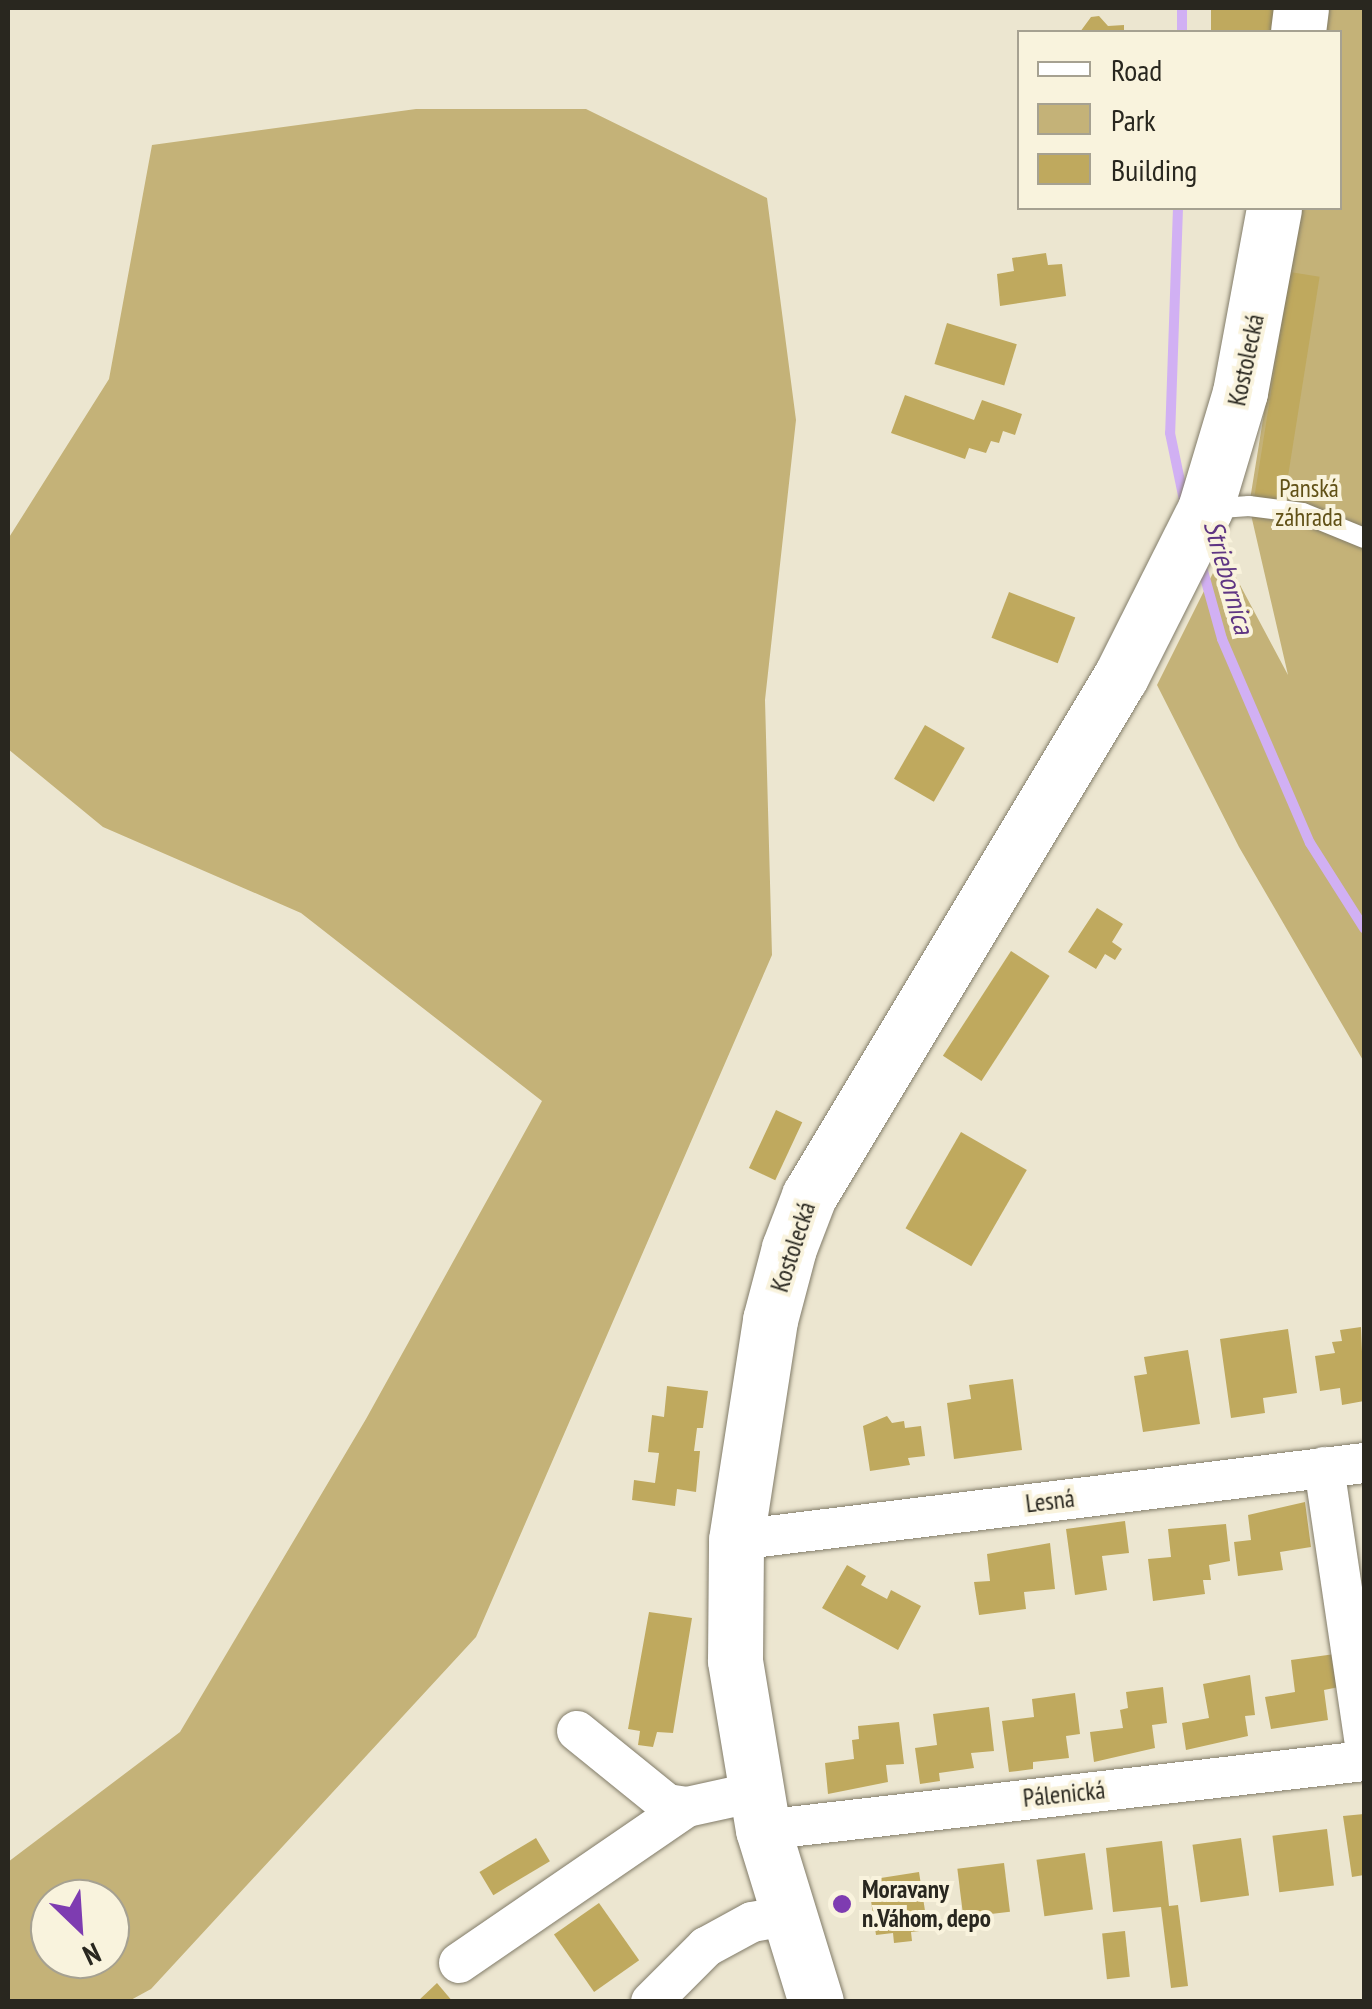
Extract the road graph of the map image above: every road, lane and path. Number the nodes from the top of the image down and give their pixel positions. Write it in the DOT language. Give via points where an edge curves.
graph roads {
  1 [pos="1274,210"];
  2 [pos="1205,509"];
  3 [pos="1364,538"];
  4 [pos="1364,1463"];
  5 [pos="1324,1467"];
  6 [pos="736,1540"];
  7 [pos="577,1731"];
  8 [pos="1364,1738"];
  9 [pos="1364,1761"];
  10 [pos="687,1807"];
  11 [pos="759,1811"];
  12 [pos="786,1916"];
  13 [pos="459,1964"];
  14 [pos="651,2002"];
  15 [pos="816,2002"];
  1 -- 2 [label="main road, Kostolecká" via="1240,392"];
  2 -- 3 [label="lane" via="1303,513"];
  2 -- 6 [label="main road, Kostolecká" via="1121,676 810,1196 770,1320"];
  4 -- 5 [label="street, Lesná"];
  5 -- 6 [label="street, Lesná"];
  5 -- 8 [label="street"];
  6 -- 11 [label="main road, Kostolecká" via="735,1660"];
  7 -- 10 [label="street" via="667,1804"];
  9 -- 11 [label="street, Pálenická"];
  10 -- 11 [label="street, Pálenická"];
  10 -- 13 [label="street"];
  11 -- 12 [label="main road, Kostolecká"];
  12 -- 14 [label="street" via="752,1922 706,1948"];
  12 -- 15 [label="main road, Kostolecká"];
}
